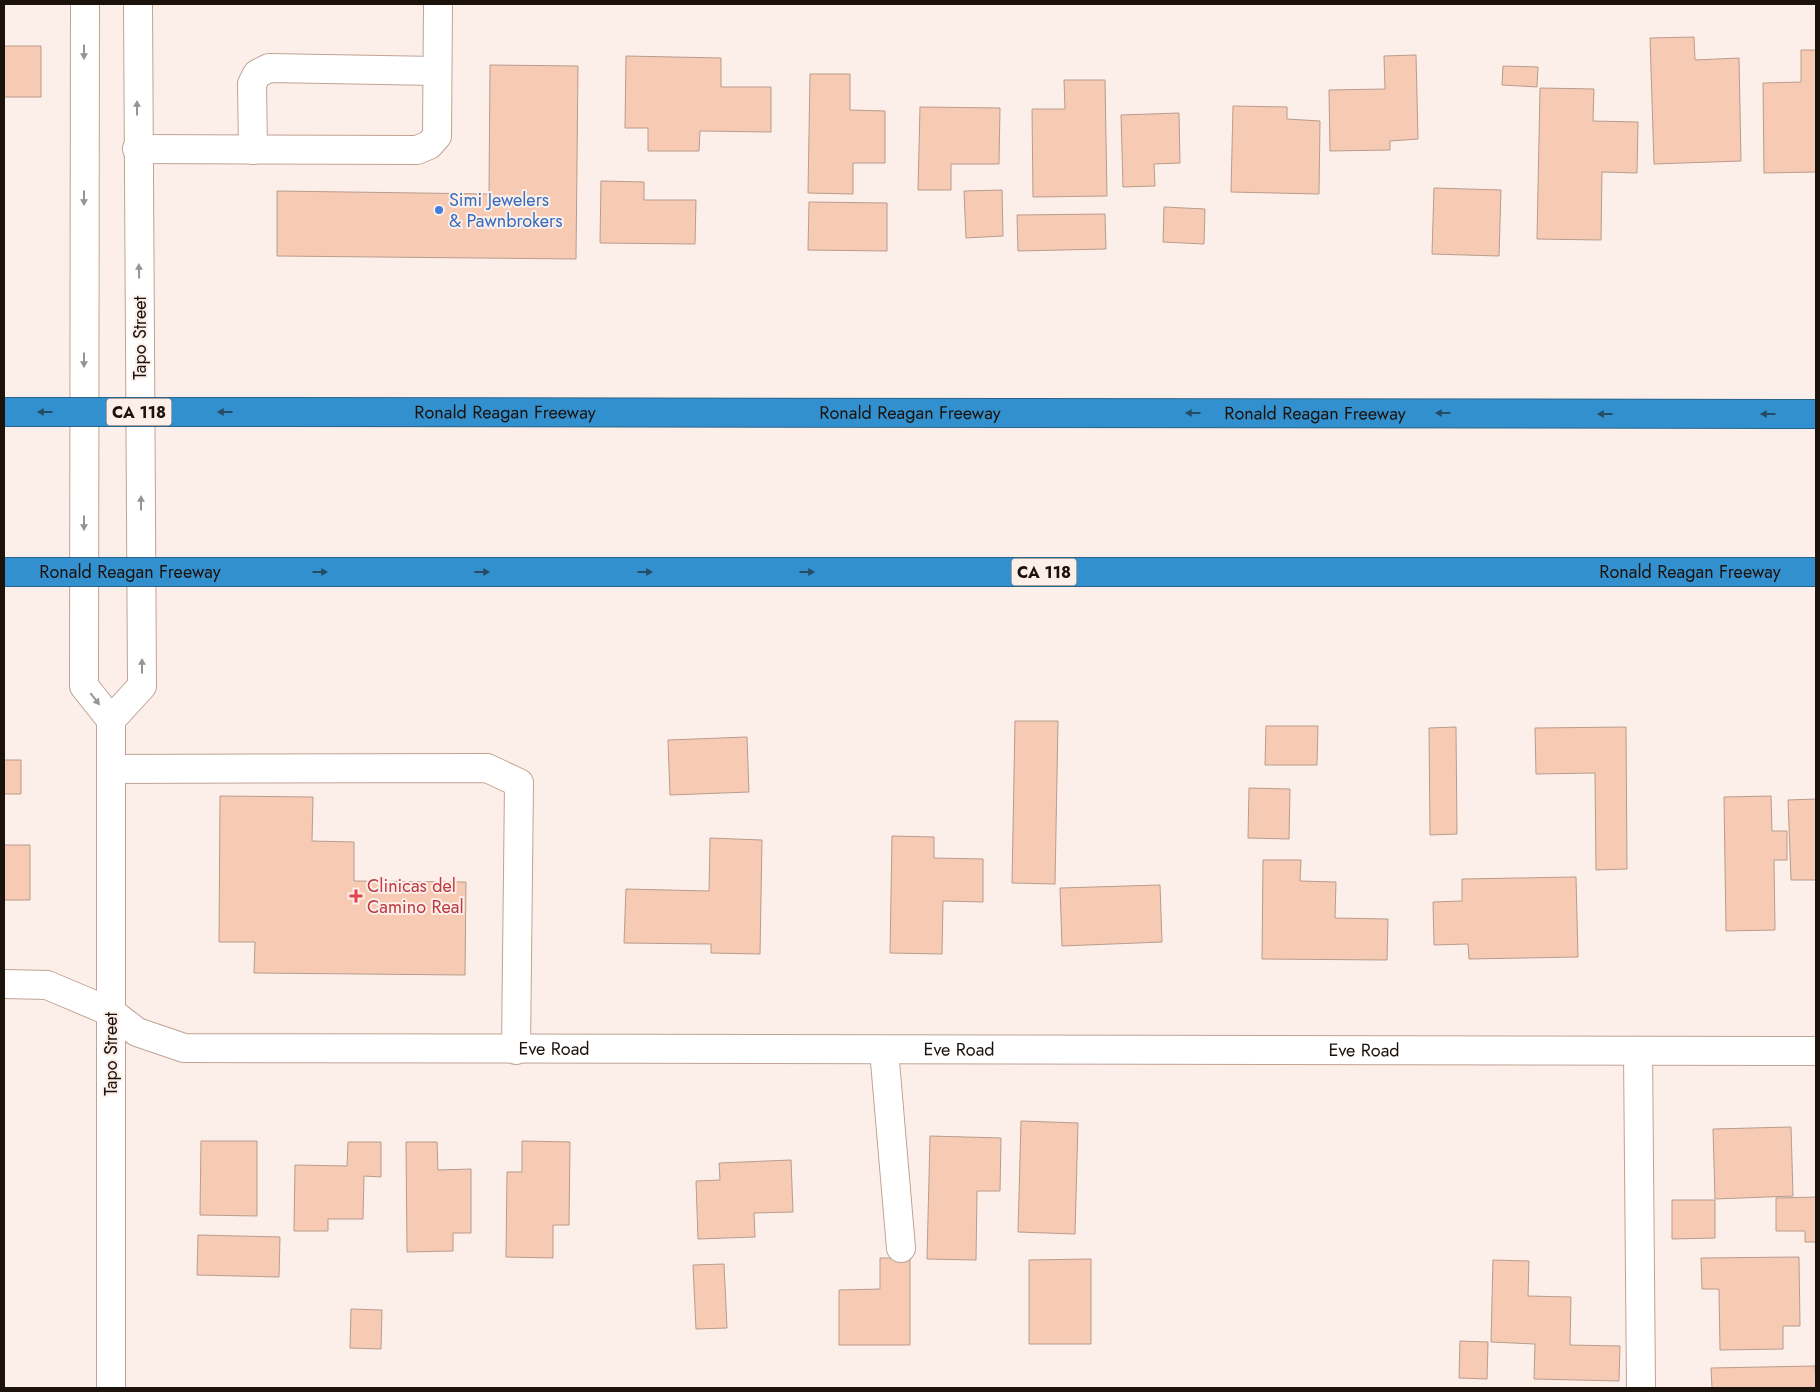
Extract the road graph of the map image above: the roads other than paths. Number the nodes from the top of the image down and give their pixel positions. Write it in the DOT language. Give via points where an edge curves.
graph roads {
  1 [pos="85,4"];
  2 [pos="138,4"];
  3 [pos="438,4"];
  4 [pos="438,72"];
  5 [pos="137,149"];
  6 [pos="253,150"];
  7 [pos="4,412"];
  8 [pos="1816,414"];
  9 [pos="4,572"];
  10 [pos="1816,572"];
  11 [pos="112,720"];
  12 [pos="112,769"];
  13 [pos="4,984"];
  14 [pos="112,1012"];
  15 [pos="516,1050"];
  16 [pos="884,1050"];
  17 [pos="1638,1051"];
  18 [pos="1816,1051"];
  19 [pos="901,1248"];
  20 [pos="111,1388"];
  21 [pos="1641,1388"];
  1 -- 11 [label="street, one-way" via="84,686"];
  5 -- 2 [label="street, Tapo Street, one-way"];
  3 -- 4 [label="street"];
  4 -- 6 [label="street" via="437,136 429,145 417,150"];
  4 -- 6 [label="street" via="269,68 257,74 252,84"];
  5 -- 6 [label="street"];
  11 -- 5 [label="street, Tapo Street, one-way" via="142,686"];
  8 -- 7 [label="highway, Ronald Reagan Freeway / CA 118, one-way, bridge"];
  9 -- 10 [label="highway, Ronald Reagan Freeway / CA 118, one-way, bridge"];
  11 -- 12 [label="street, Tapo Street"];
  12 -- 14 [label="street, Tapo Street"];
  12 -- 15 [label="street" via="486,768 519,783"];
  13 -- 14 [label="street, Eve Road" via="43,984"];
  14 -- 15 [label="street, Eve Road" via="136,1032 184,1048"];
  14 -- 20 [label="street, Tapo Street"];
  15 -- 16 [label="street, Eve Road"];
  16 -- 17 [label="street, Eve Road"];
  16 -- 19 [label="street"];
  17 -- 18 [label="street, Eve Road"];
  17 -- 21 [label="street"];
}
